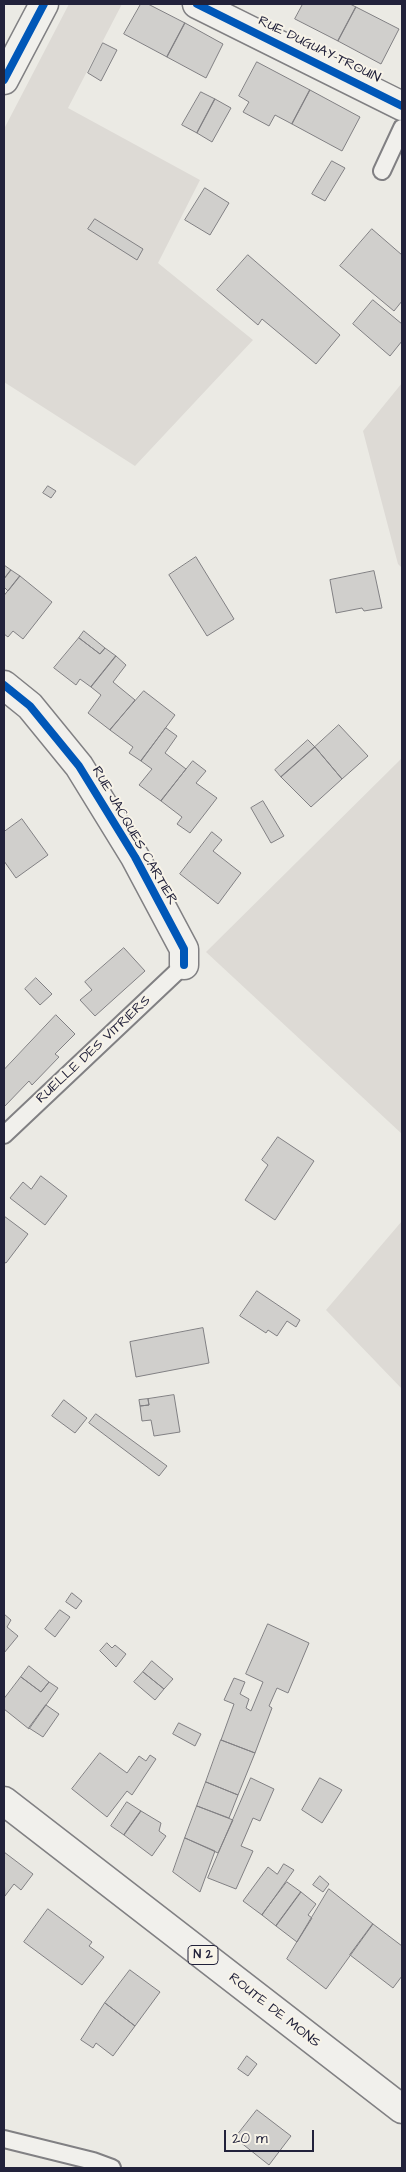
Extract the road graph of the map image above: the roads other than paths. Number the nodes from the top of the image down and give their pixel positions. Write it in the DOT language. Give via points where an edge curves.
graph roads {
  1 [pos="44,4"];
  2 [pos="197,4"];
  3 [pos="4,80"];
  4 [pos="402,106"];
  5 [pos="402,128"];
  6 [pos="382,171"];
  7 [pos="4,685"];
  8 [pos="184,965"];
  9 [pos="4,1134"];
  10 [pos="4,1801"];
  11 [pos="402,2110"];
  12 [pos="4,2138"];
  13 [pos="112,2168"];
  1 -- 3 [label="street"];
  2 -- 4 [label="street, RUE DUGUAY-TROUIN"];
  5 -- 6 [label="lane"];
  7 -- 8 [label="street, RUE JACQUES CARTIER" via="30,706 79,766 135,857 180,941 184,949"];
  8 -- 9 [label="lane, RUELLE DES VITRIERS"];
  10 -- 11 [label="street, ROUTE DE MONS / N 2"];
  12 -- 13 [label="lane"];
}
